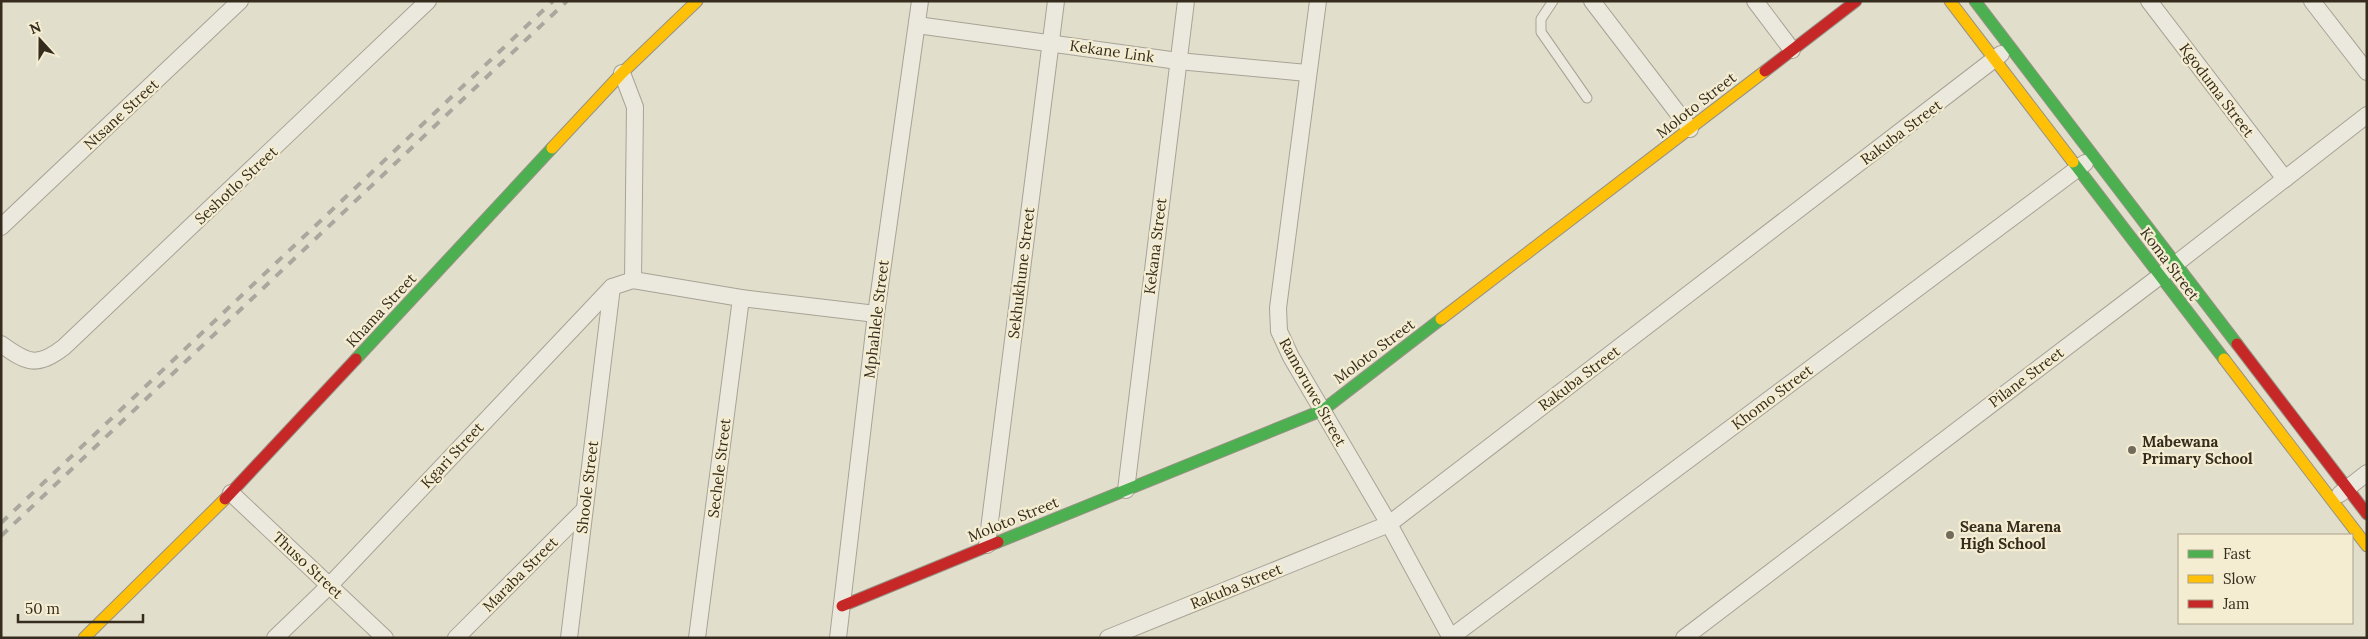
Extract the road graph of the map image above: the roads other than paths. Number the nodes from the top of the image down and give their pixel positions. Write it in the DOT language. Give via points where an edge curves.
graph roads {
  1 [pos="240,1"];
  2 [pos="428,1"];
  3 [pos="697,1"];
  4 [pos="920,1"];
  5 [pos="1056,1"];
  6 [pos="1186,1"];
  7 [pos="1318,1"];
  8 [pos="1553,1"];
  9 [pos="1592,1"];
  10 [pos="1755,1"];
  11 [pos="1856,1"];
  12 [pos="1950,1"];
  13 [pos="1975,1"];
  14 [pos="2149,1"];
  15 [pos="2312,1"];
  16 [pos="917,25"];
  17 [pos="1051,42"];
  18 [pos="2010,47"];
  19 [pos="1792,50"];
  20 [pos="1178,60"];
  21 [pos="1995,60"];
  22 [pos="2367,72"];
  23 [pos="622,73"];
  24 [pos="1307,73"];
  25 [pos="1587,98"];
  26 [pos="2367,115"];
  27 [pos="1690,129"];
  28 [pos="2094,157"];
  29 [pos="2079,168"];
  30 [pos="2285,178"];
  31 [pos="1,227"];
  32 [pos="2175,263"];
  33 [pos="2160,276"];
  34 [pos="633,280"];
  35 [pos="612,287"];
  36 [pos="741,298"];
  37 [pos="876,314"];
  38 [pos="580,318"];
  39 [pos="607,336"];
  40 [pos="1,344"];
  41 [pos="1323,410"];
  42 [pos="2367,473"];
  43 [pos="2347,488"];
  44 [pos="1126,490"];
  45 [pos="231,493"];
  46 [pos="2332,500"];
  47 [pos="584,510"];
  48 [pos="2367,514"];
  49 [pos="1389,524"];
  50 [pos="987,546"];
  51 [pos="2367,546"];
  52 [pos="330,585"];
  53 [pos="842,606"];
  54 [pos="84,638"];
  55 [pos="275,638"];
  56 [pos="386,638"];
  57 [pos="456,638"];
  58 [pos="568,638"];
  59 [pos="697,638"];
  60 [pos="838,638"];
  61 [pos="1108,638"];
  62 [pos="1451,638"];
  63 [pos="1684,638"];
  1 -- 31 [label="street, Ntsane Street"];
  2 -- 40 [label="street, Seshotlo Street" via="64,347 38,361 24,359"];
  3 -- 23 [label="street, Khama Street"];
  4 -- 16 [label="street, Mphahlele Street"];
  5 -- 17 [label="street, Sekhukhune Street"];
  6 -- 20 [label="street, Kekana Street"];
  7 -- 24 [label="street, Ramoruwe Street"];
  8 -- 25 [label="lane" via="1541,19 1541,32"];
  9 -- 27 [label="street"];
  10 -- 19 [label="street"];
  11 -- 19 [label="street, Moloto Street"];
  12 -- 21 [label="street, Koma Street"];
  13 -- 18 [label="street, Koma Street"];
  14 -- 30 [label="street, Kgoduma Street"];
  15 -- 22 [label="street"];
  16 -- 17 [label="street, Kekane Link"];
  16 -- 37 [label="street, Mphahlele Street"];
  17 -- 20 [label="street, Kekane Link"];
  17 -- 50 [label="street, Sekhukhune Street"];
  18 -- 21 [label="street, Rakuba Street"];
  18 -- 28 [label="street, Koma Street"];
  19 -- 27 [label="street, Moloto Street"];
  20 -- 24 [label="street, Kekane Link"];
  20 -- 44 [label="street, Kekana Street"];
  21 -- 29 [label="street, Koma Street"];
  21 -- 49 [label="street, Rakuba Street"];
  23 -- 34 [label="street" via="635,107"];
  23 -- 45 [label="street, Khama Street"];
  24 -- 41 [label="street, Ramoruwe Street" via="1278,322 1282,339"];
  26 -- 30 [label="street, Pilane Street"];
  27 -- 41 [label="street, Moloto Street"];
  28 -- 29 [label="street, Khomo Street"];
  28 -- 32 [label="street, Koma Street"];
  29 -- 33 [label="street, Koma Street"];
  29 -- 62 [label="street, Khomo Street"];
  30 -- 32 [label="street, Pilane Street"];
  32 -- 33 [label="street, Pilane Street"];
  32 -- 43 [label="street, Koma Street"];
  33 -- 46 [label="street, Koma Street"];
  33 -- 63 [label="street, Pilane Street"];
  34 -- 35 [label="street, Kgari Street"];
  34 -- 36 [label="street, Kgari Street"];
  35 -- 38 [label="street, Kgari Street"];
  35 -- 39 [label="street, Shoole Street"];
  36 -- 37 [label="street, Kgari Street"];
  36 -- 59 [label="street, Sechele Street"];
  37 -- 53 [label="street, Mphahlele Street"];
  38 -- 39 [label="street"];
  38 -- 52 [label="street, Kgari Street"];
  39 -- 47 [label="street, Shoole Street"];
  41 -- 44 [label="street, Moloto Street"];
  41 -- 49 [label="street, Ramoruwe Street"];
  42 -- 43 [label="street"];
  43 -- 46 [label="street"];
  43 -- 48 [label="street, Koma Street"];
  44 -- 50 [label="street, Moloto Street"];
  45 -- 52 [label="street, Thuso Street"];
  45 -- 54 [label="street, Khama Street"];
  46 -- 51 [label="street, Koma Street"];
  47 -- 57 [label="street, Maraba Street"];
  47 -- 58 [label="street, Shoole Street"];
  49 -- 61 [label="street, Rakuba Street"];
  49 -- 62 [label="street, Ramoruwe Street"];
  50 -- 53 [label="street, Moloto Street"];
  52 -- 55 [label="street, Kgari Street"];
  52 -- 56 [label="street, Thuso Street"];
  53 -- 60 [label="street, Mphahlele Street"];
}
